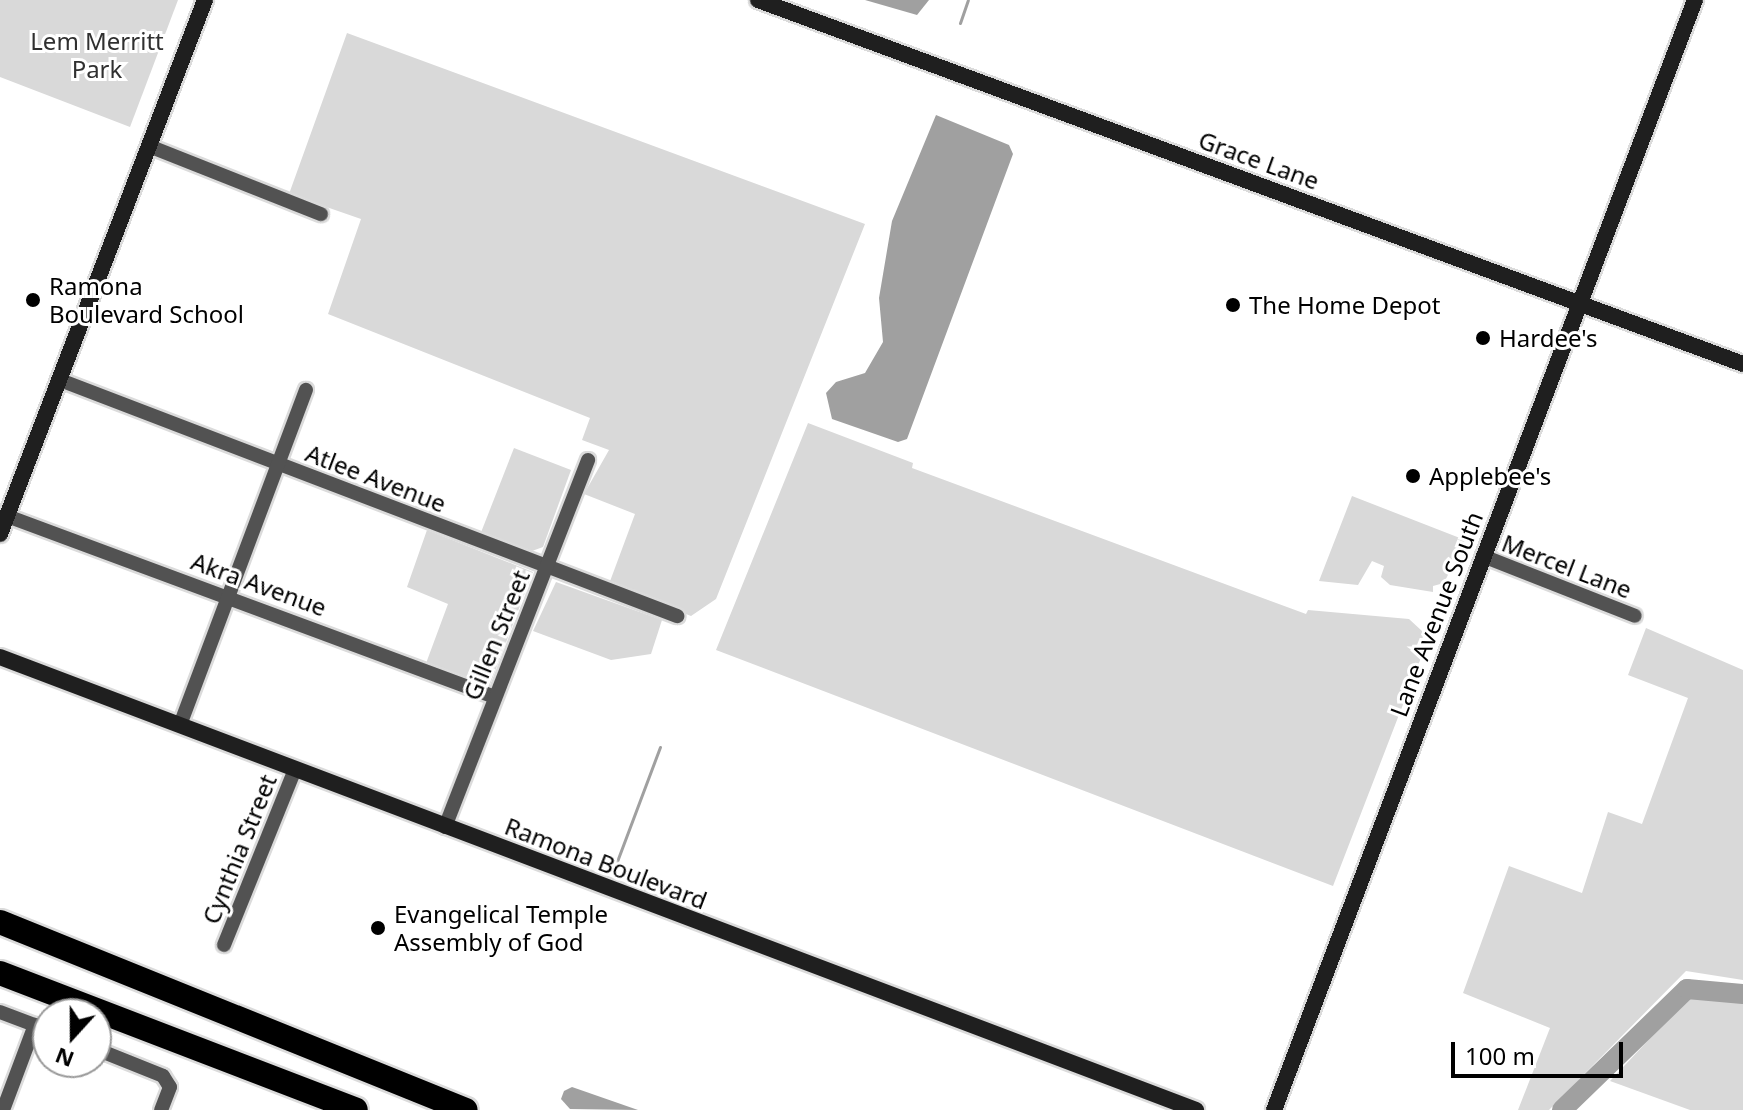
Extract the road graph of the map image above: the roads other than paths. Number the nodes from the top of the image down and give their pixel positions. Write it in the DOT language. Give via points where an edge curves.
graph roads {
  1 [pos="205,0"];
  2 [pos="758,0"];
  3 [pos="1695,0"];
  4 [pos="149,146"];
  5 [pos="321,214"];
  6 [pos="1581,301"];
  7 [pos="1743,364"];
  8 [pos="60,380"];
  9 [pos="306,390"];
  10 [pos="588,460"];
  11 [pos="280,465"];
  12 [pos="7,516"];
  13 [pos="0,534"];
  14 [pos="1483,556"];
  15 [pos="547,566"];
  16 [pos="229,596"];
  17 [pos="677,616"];
  18 [pos="1635,616"];
  19 [pos="0,657"];
  20 [pos="495,697"];
  21 [pos="180,725"];
  22 [pos="295,769"];
  23 [pos="445,827"];
  24 [pos="0,922"];
  25 [pos="224,945"];
  26 [pos="0,973"];
  27 [pos="0,1012"];
  28 [pos="32,1023"];
  29 [pos="32,1048"];
  30 [pos="112,1055"];
  31 [pos="265,1079"];
  32 [pos="3,1110"];
  33 [pos="161,1110"];
  34 [pos="330,1110"];
  35 [pos="356,1110"];
  36 [pos="466,1110"];
  37 [pos="1196,1110"];
  38 [pos="1274,1110"];
  1 -- 4 [label="street"];
  2 -- 6 [label="street, Grace Lane"];
  3 -- 6 [label="street, Lane Avenue South"];
  4 -- 5 [label="street"];
  4 -- 8 [label="street"];
  6 -- 7 [label="street, Grace Lane"];
  6 -- 14 [label="street, Lane Avenue South"];
  8 -- 11 [label="street, Atlee Avenue"];
  8 -- 12 [label="street"];
  9 -- 11 [label="street"];
  10 -- 15 [label="street, Gillen Street"];
  11 -- 15 [label="street, Atlee Avenue"];
  11 -- 16 [label="street"];
  12 -- 13 [label="street"];
  12 -- 16 [label="street, Akra Avenue"];
  14 -- 18 [label="street, Mercel Lane"];
  14 -- 38 [label="street, Lane Avenue South"];
  15 -- 17 [label="street, Atlee Avenue"];
  15 -- 20 [label="street, Gillen Street"];
  16 -- 20 [label="street, Akra Avenue"];
  16 -- 21 [label="street"];
  19 -- 21 [label="street, Ramona Boulevard"];
  20 -- 23 [label="street, Gillen Street"];
  21 -- 22 [label="street, Ramona Boulevard"];
  22 -- 23 [label="street, Ramona Boulevard"];
  22 -- 25 [label="street, Cynthia Street"];
  23 -- 37 [label="street, Ramona Boulevard"];
  24 -- 36 [label="highway"];
  26 -- 31 [label="highway"];
  27 -- 28 [label="street"];
  29 -- 32 [label="street"];
  30 -- 33 [label="street" via="163,1076 170,1087"];
  31 -- 34 [label="highway"];
  31 -- 35 [label="highway"];
}
